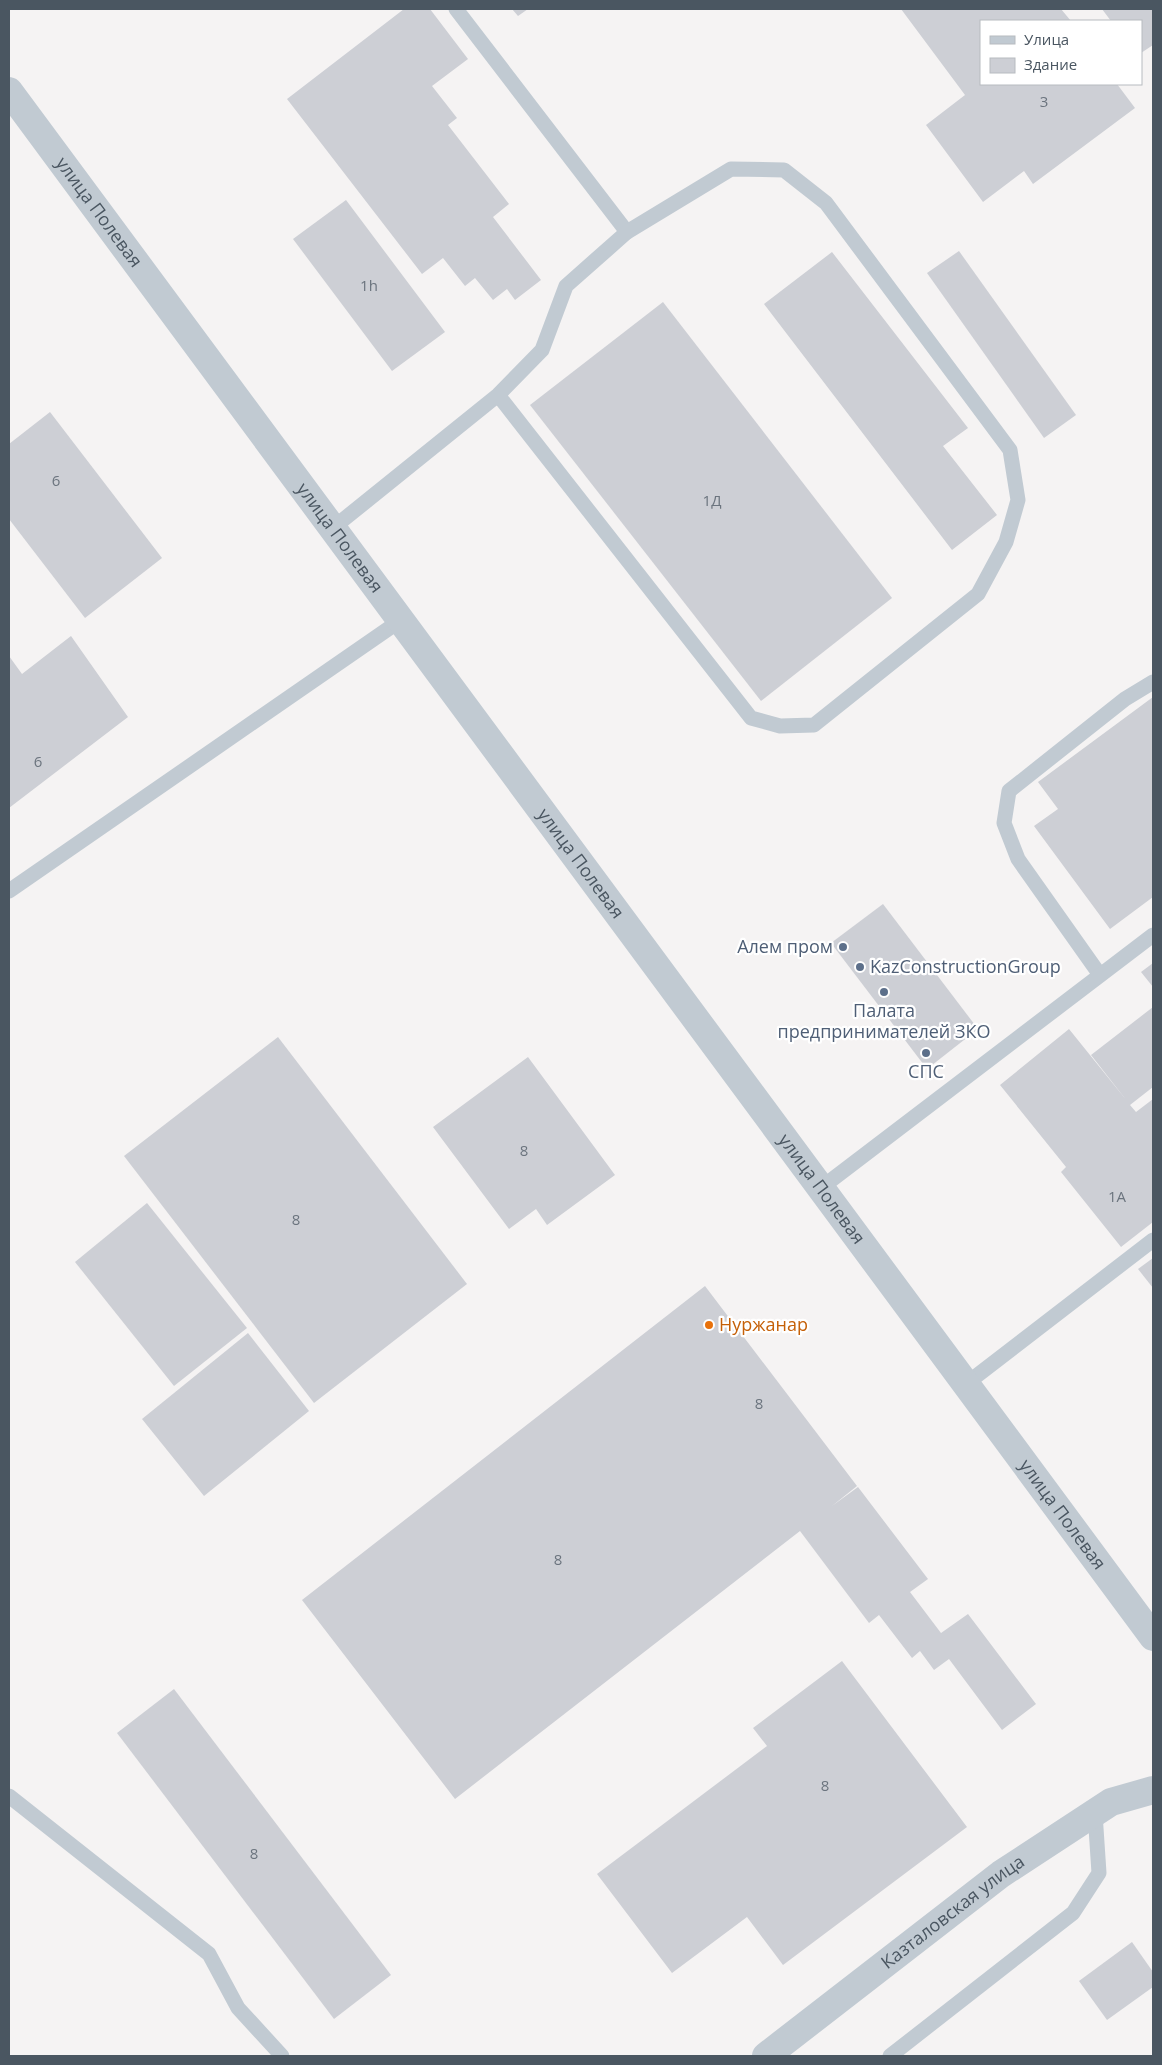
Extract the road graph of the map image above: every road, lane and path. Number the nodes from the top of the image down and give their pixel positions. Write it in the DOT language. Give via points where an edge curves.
graph roads {
  1 [pos="456,9"];
  2 [pos="9,91"];
  3 [pos="627,232"];
  4 [pos="498,395"];
  5 [pos="333,528"];
  6 [pos="401,620"];
  7 [pos="1153,682"];
  8 [pos="9,891"];
  9 [pos="1153,935"];
  10 [pos="1100,976"];
  11 [pos="821,1188"];
  12 [pos="1153,1240"];
  13 [pos="966,1384"];
  14 [pos="1153,1636"];
  15 [pos="1153,1790"];
  16 [pos="9,1796"];
  17 [pos="1095,1813"];
  18 [pos="282,2056"];
  19 [pos="766,2056"];
  20 [pos="890,2056"];
  1 -- 3 [label="lane"];
  2 -- 5 [label="street, улица Полевая"];
  3 -- 4 [label="lane" via="566,286 542,350"];
  3 -- 4 [label="lane" via="731,169 784,170 826,203 1010,450 1018,500 1006,542 978,594 814,725 780,726 751,718"];
  4 -- 5 [label="lane"];
  5 -- 6 [label="street, улица Полевая"];
  6 -- 8 [label="lane"];
  6 -- 11 [label="street, улица Полевая"];
  7 -- 10 [label="lane" via="1125,699 1009,791 1004,822 1018,859"];
  9 -- 10 [label="lane"];
  10 -- 11 [label="lane"];
  11 -- 13 [label="street, улица Полевая"];
  12 -- 13 [label="lane"];
  13 -- 14 [label="street, улица Полевая"];
  15 -- 17 [label="street, Казталовская улица" via="1111,1802"];
  16 -- 18 [label="lane" via="208,1954 238,2008"];
  17 -- 19 [label="street, Казталовская улица" via="1001,1874"];
  17 -- 20 [label="lane" via="1099,1873 1073,1913"];
}
